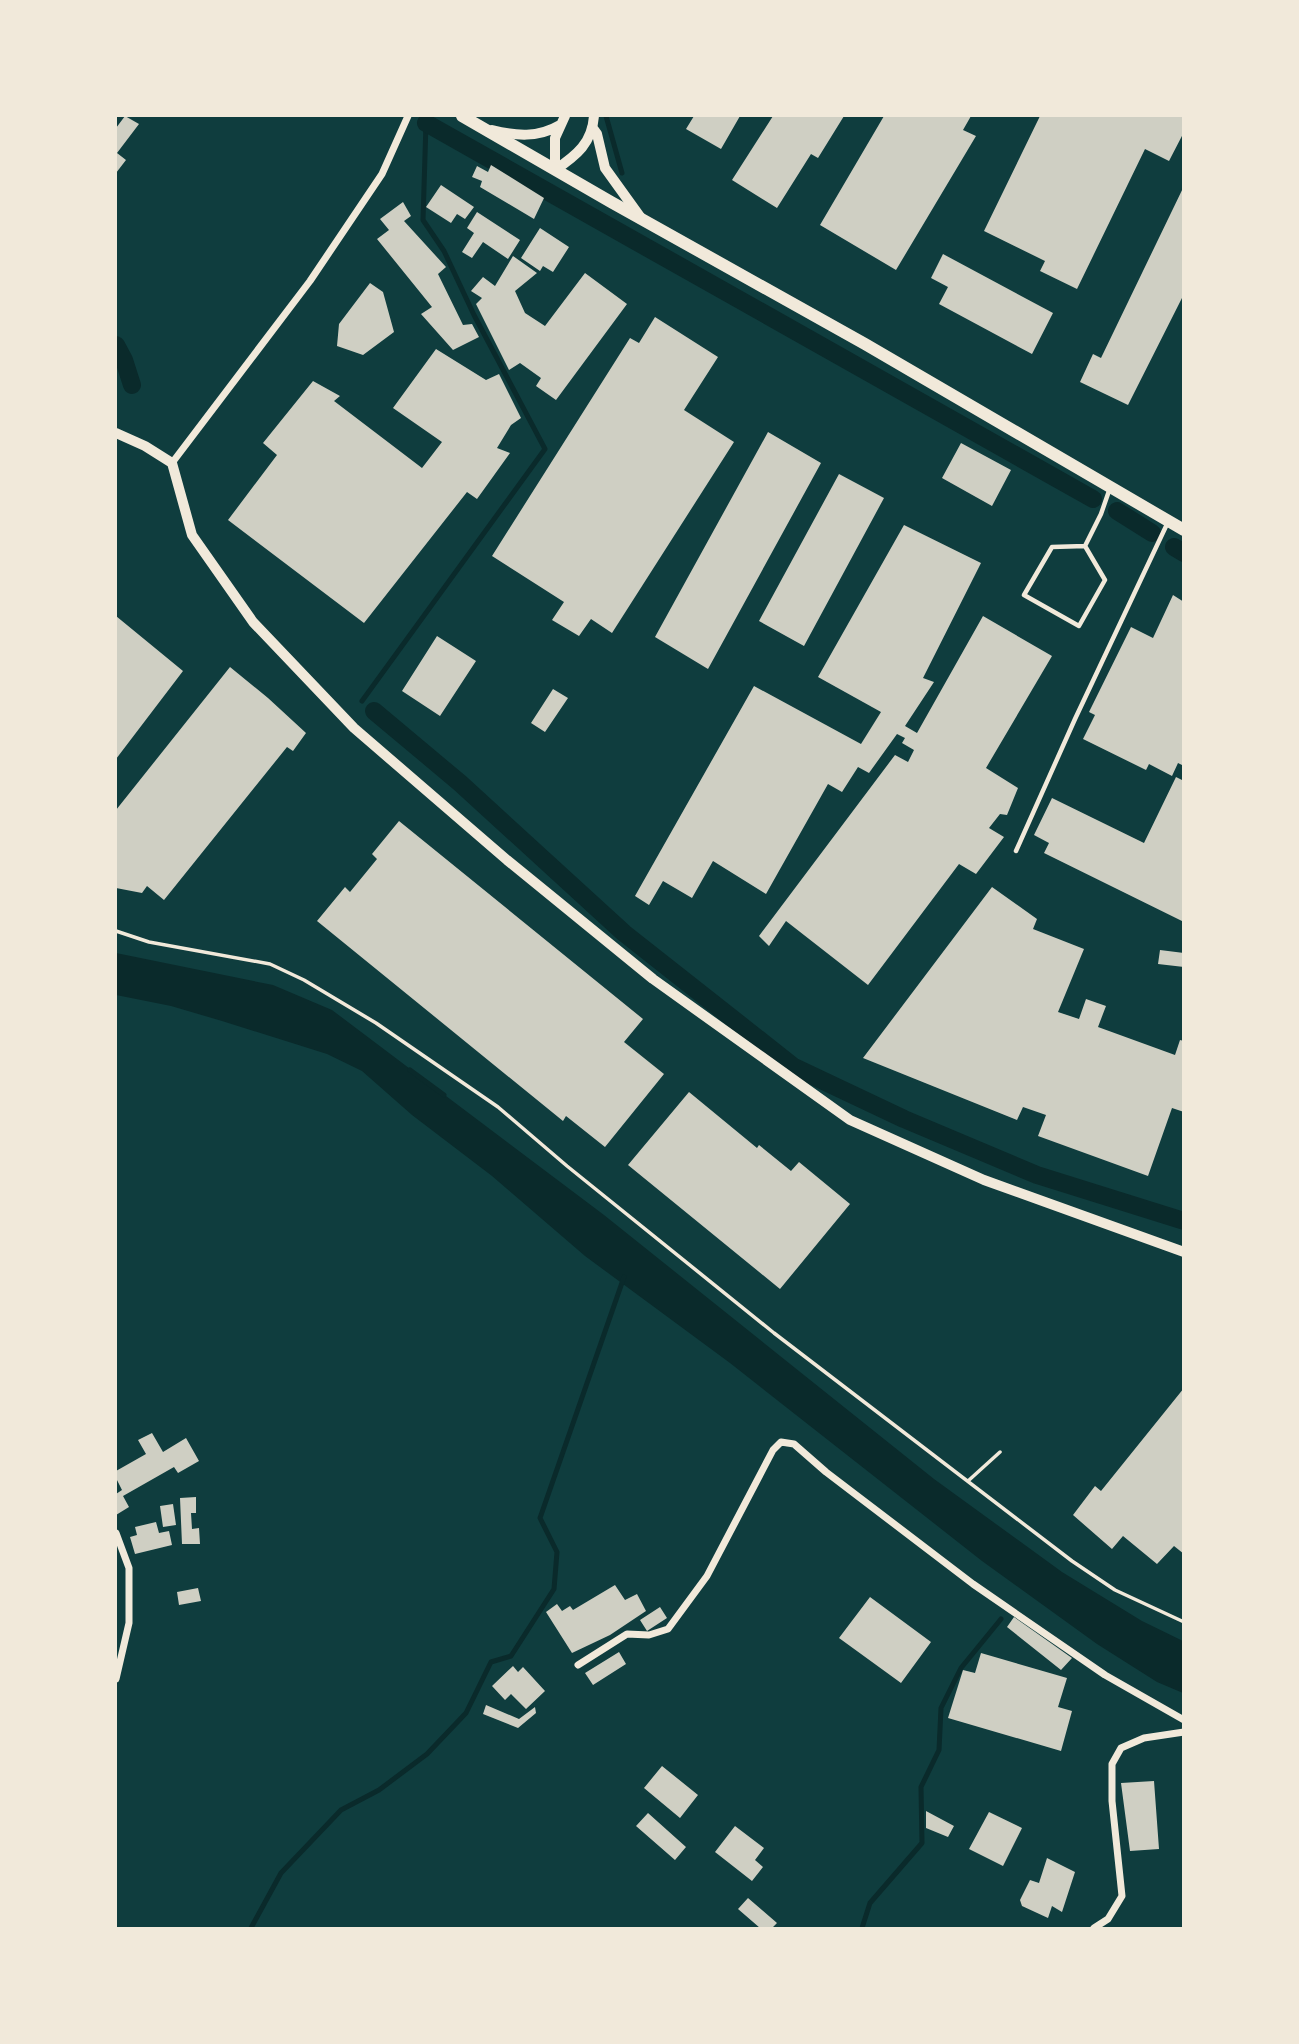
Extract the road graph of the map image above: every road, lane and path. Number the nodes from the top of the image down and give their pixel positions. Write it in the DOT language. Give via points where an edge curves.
graph roads {
  1 [pos="408,116"];
  2 [pos="462,116"];
  3 [pos="563,120"];
  4 [pos="593,121"];
  5 [pos="485,128"];
  6 [pos="555,170"];
  7 [pos="643,220"];
  8 [pos="116,433"];
  9 [pos="172,463"];
  10 [pos="1110,487"];
  11 [pos="1168,521"];
  12 [pos="1183,530"];
  13 [pos="1085,547"];
  14 [pos="1016,851"];
  15 [pos="116,931"];
  16 [pos="1184,1252"];
  17 [pos="1000,1452"];
  18 [pos="968,1481"];
  19 [pos="116,1533"];
  20 [pos="1184,1622"];
  21 [pos="578,1665"];
  22 [pos="116,1679"];
  23 [pos="1184,1720"];
  24 [pos="1184,1731"];
  25 [pos="1094,1928"];
  1 -- 9 [label="street" via="382,174 310,281"];
  2 -- 5 [label="main road"];
  3 -- 5 [label="street" via="548,132 530,135"];
  3 -- 6 [label="street" via="555,138"];
  4 -- 6 [label="street" via="583,149"];
  4 -- 7 [label="street" via="605,168"];
  5 -- 6 [label="main road"];
  6 -- 7 [label="main road"];
  7 -- 10 [label="main road"];
  8 -- 9 [label="street"];
  9 -- 16 [label="street" via="192,535 253,622 354,728 653,979 850,1120 984,1181"];
  10 -- 11 [label="main road"];
  10 -- 13 [label="lane"];
  11 -- 12 [label="main road"];
  11 -- 14 [label="lane"];
  13 -- 13 [label="lane" via="1105,580 1079,626 1024,595 1052,547"];
  15 -- 18 [label="path" via="149,942 270,964 376,1023 498,1107 753,1317"];
  17 -- 18 [label="path"];
  18 -- 20 [label="path" via="1115,1590"];
  19 -- 22 [label="street" via="129,1568 129,1623"];
  21 -- 23 [label="street" via="627,1634 649,1635 668,1629 707,1576 781,1442 794,1444 973,1584 1105,1675"];
  24 -- 25 [label="street" via="1144,1738 1121,1748 1112,1765 1122,1896 1108,1919"];
}
